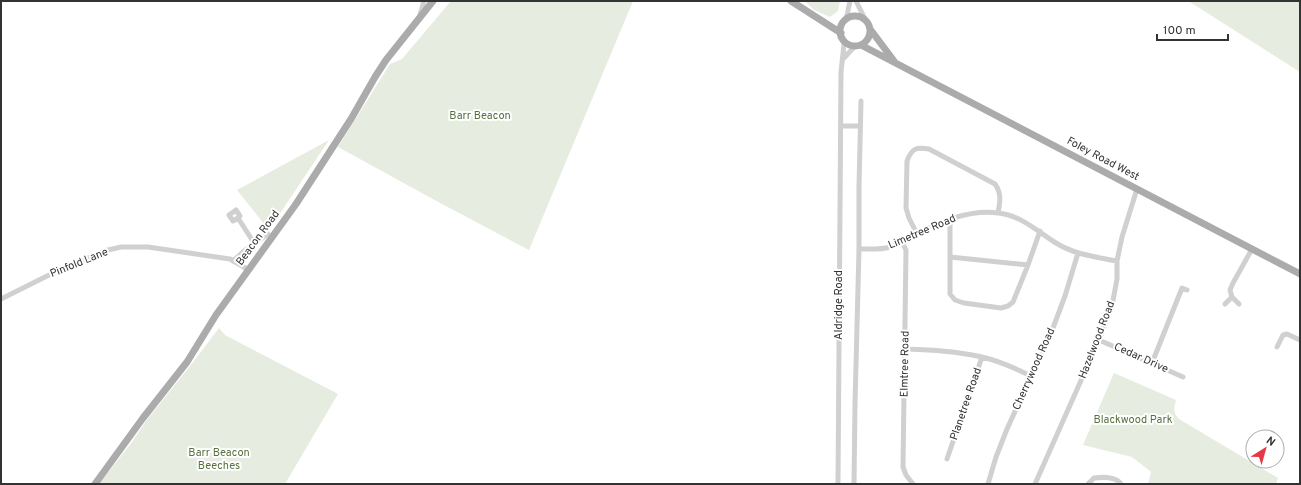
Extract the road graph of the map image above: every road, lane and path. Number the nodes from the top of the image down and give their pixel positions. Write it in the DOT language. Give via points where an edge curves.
graph roads {
  1 [pos="424,1"];
  2 [pos="434,1"];
  3 [pos="791,1"];
  4 [pos="850,1"];
  5 [pos="856,1"];
  6 [pos="419,18"];
  7 [pos="844,21"];
  8 [pos="866,21"];
  9 [pos="823,22"];
  10 [pos="870,29"];
  11 [pos="842,36"];
  12 [pos="858,45"];
  13 [pos="843,59"];
  14 [pos="895,64"];
  15 [pos="861,100"];
  16 [pos="841,126"];
  17 [pos="860,126"];
  18 [pos="1137,189"];
  19 [pos="998,213"];
  20 [pos="238,218"];
  21 [pos="950,220"];
  22 [pos="1040,231"];
  23 [pos="268,234"];
  24 [pos="917,234"];
  25 [pos="902,242"];
  26 [pos="254,243"];
  27 [pos="859,249"];
  28 [pos="1252,249"];
  29 [pos="1078,253"];
  30 [pos="950,257"];
  31 [pos="233,261"];
  32 [pos="1117,261"];
  33 [pos="1028,265"];
  34 [pos="249,270"];
  35 [pos="1300,274"];
  36 [pos="1187,290"];
  37 [pos="1232,298"];
  38 [pos="1,299"];
  39 [pos="1225,304"];
  40 [pos="1239,304"];
  41 [pos="1099,340"];
  42 [pos="1300,340"];
  43 [pos="1277,347"];
  44 [pos="905,349"];
  45 [pos="982,357"];
  46 [pos="1152,363"];
  47 [pos="1031,376"];
  48 [pos="1183,377"];
  49 [pos="947,459"];
  50 [pos="95,484"];
  51 [pos="838,484"];
  52 [pos="854,484"];
  53 [pos="913,484"];
  54 [pos="988,484"];
  55 [pos="1037,484"];
  56 [pos="1088,484"];
  57 [pos="1121,484"];
  1 -- 6 [label="street"];
  2 -- 6 [label="main road, Beacon Road"];
  3 -- 9 [label="main road"];
  4 -- 7 [label="street"];
  5 -- 8 [label="street"];
  6 -- 34 [label="main road, Beacon Road" via="383,65 301,198"];
  7 -- 8 [label="main road" via="856,16"];
  7 -- 9 [label="main road"];
  7 -- 11 [label="main road" via="841,27"];
  8 -- 10 [label="main road"];
  9 -- 11 [label="main road"];
  10 -- 12 [label="main road" via="867,40"];
  10 -- 14 [label="main road, Foley Road West"];
  11 -- 12 [label="main road" via="846,43"];
  11 -- 13 [label="street, Aldridge Road"];
  12 -- 13 [label="street"];
  12 -- 14 [label="main road, Foley Road West"];
  13 -- 16 [label="street, Aldridge Road"];
  14 -- 18 [label="main road, Foley Road West"];
  15 -- 17 [label="street, Aldridge Road"];
  16 -- 17 [label="street"];
  16 -- 51 [label="street, Aldridge Road"];
  17 -- 27 [label="street, Aldridge Road"];
  18 -- 28 [label="main road, Foley Road West"];
  18 -- 32 [label="street, Hazelwood Road"];
  19 -- 21 [label="street, Limetree Road" via="966,214"];
  19 -- 22 [label="street, Limetree Road" via="1021,220"];
  19 -- 24 [label="street" via="1000,197 996,184 929,149 914,149 907,161 906,208"];
  20 -- 26 [label="street"];
  21 -- 24 [label="street, Limetree Road"];
  21 -- 30 [label="street"];
  22 -- 29 [label="street, Limetree Road"];
  22 -- 33 [label="street"];
  23 -- 26 [label="street"];
  24 -- 25 [label="street, Limetree Road"];
  25 -- 27 [label="street, Limetree Road" via="889,248"];
  25 -- 44 [label="street, Elmtree Road" via="906,250"];
  26 -- 31 [label="street"];
  27 -- 52 [label="street, Aldridge Road"];
  28 -- 35 [label="main road, Foley Road West"];
  28 -- 37 [label="street" via="1232,283"];
  29 -- 32 [label="street, Limetree Road"];
  29 -- 47 [label="street, Cherrywood Road" via="1058,315"];
  30 -- 33 [label="street"];
  30 -- 33 [label="street" via="950,294 955,300 1001,308 1013,302"];
  31 -- 34 [label="street, Pinfold Lane"];
  31 -- 38 [label="street, Pinfold Lane" via="155,248 121,247 97,254"];
  32 -- 41 [label="street, Hazelwood Road" via="1112,306"];
  34 -- 50 [label="main road, Beacon Road" via="216,315 187,362 133,430"];
  36 -- 46 [label="street" via="1182,288"];
  37 -- 39 [label="street"];
  37 -- 40 [label="street"];
  41 -- 46 [label="street, Cedar Drive"];
  41 -- 55 [label="street, Hazelwood Road"];
  42 -- 43 [label="street" via="1287,334 1283,335"];
  44 -- 45 [label="street"];
  44 -- 53 [label="street, Elmtree Road" via="903,467"];
  45 -- 47 [label="street"];
  45 -- 49 [label="street, Planetree Road"];
  46 -- 48 [label="street, Cedar Drive"];
  47 -- 54 [label="street, Cherrywood Road" via="996,456"];
  56 -- 57 [label="street" via="1094,478 1105,477 1120,481"];
}
